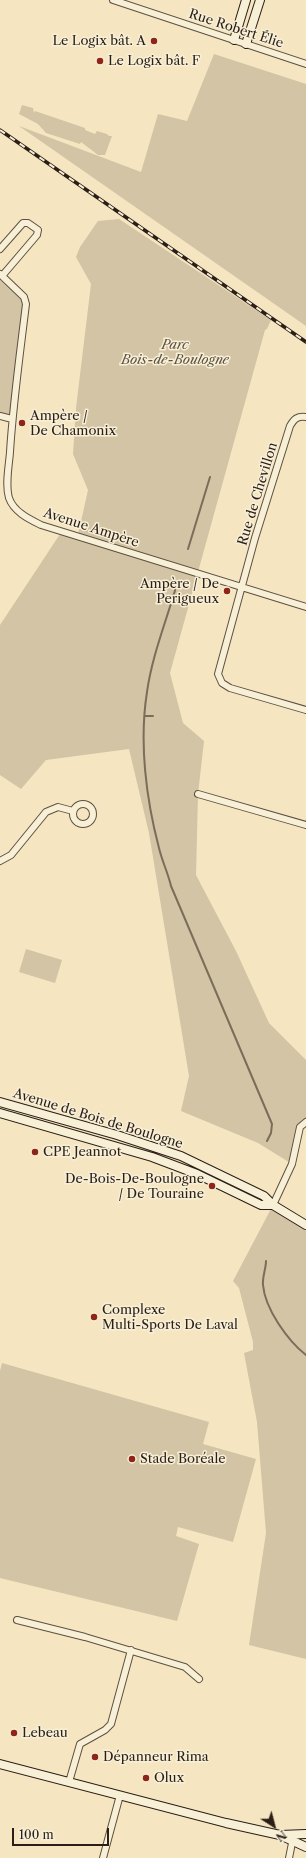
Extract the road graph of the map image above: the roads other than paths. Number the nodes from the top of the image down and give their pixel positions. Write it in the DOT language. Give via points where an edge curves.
graph roads {
  1 [pos="113,0"];
  2 [pos="246,0"];
  3 [pos="260,0"];
  4 [pos="234,40"];
  5 [pos="246,44"];
  6 [pos="306,64"];
  7 [pos="0,249"];
  8 [pos="1,275"];
  9 [pos="0,416"];
  10 [pos="306,417"];
  11 [pos="12,419"];
  12 [pos="242,588"];
  13 [pos="306,607"];
  14 [pos="306,710"];
  15 [pos="198,794"];
  16 [pos="73,811"];
  17 [pos="306,825"];
  18 [pos="0,861"];
  19 [pos="0,1102"];
  20 [pos="0,1113"];
  21 [pos="306,1122"];
  22 [pos="273,1205"];
  23 [pos="306,1226"];
  24 [pos="17,1620"];
  25 [pos="131,1650"];
  26 [pos="199,1679"];
  27 [pos="0,1764"];
  28 [pos="69,1782"];
  29 [pos="120,1795"];
  30 [pos="306,1834"];
  31 [pos="293,1838"];
  32 [pos="306,1847"];
  33 [pos="103,1858"];
  34 [pos="289,1858"];
  1 -- 4 [label="street, Rue Robert Élie"];
  2 -- 4 [label="street"];
  3 -- 5 [label="street"];
  4 -- 5 [label="street, Rue Robert Élie"];
  5 -- 6 [label="street, Rue Robert Élie"];
  7 -- 8 [label="street, Avenue Ampère" via="23,223 28,223 38,230 37,235"];
  8 -- 11 [label="street, Avenue Ampère" via="24,296 26,304"];
  9 -- 11 [label="street"];
  10 -- 12 [label="street, Rue de Chevillon" via="294,419 290,426"];
  11 -- 12 [label="street, Avenue Ampère" via="7,486 9,498 26,518 41,525"];
  12 -- 13 [label="street, Avenue Ampère"];
  12 -- 14 [label="street" via="218,674 219,679 230,688"];
  15 -- 17 [label="street"];
  16 -- 18 [label="street" via="58,807 46,812 11,855"];
  19 -- 22 [label="street, Avenue de Bois de Boulogne" via="117,1135 180,1156 264,1196"];
  20 -- 22 [label="street, Avenue de Bois de Boulogne" via="152,1157 197,1174 261,1205"];
  21 -- 22 [label="street" via="300,1127 292,1164"];
  22 -- 23 [label="street, Avenue de Bois de Boulogne"];
  24 -- 25 [label="street"];
  25 -- 26 [label="street" via="185,1667"];
  25 -- 28 [label="street" via="111,1724 80,1744"];
  27 -- 28 [label="street"];
  28 -- 29 [label="street"];
  29 -- 31 [label="street"];
  29 -- 33 [label="street"];
  30 -- 31 [label="street"];
  31 -- 32 [label="street"];
  31 -- 34 [label="street"];
}
